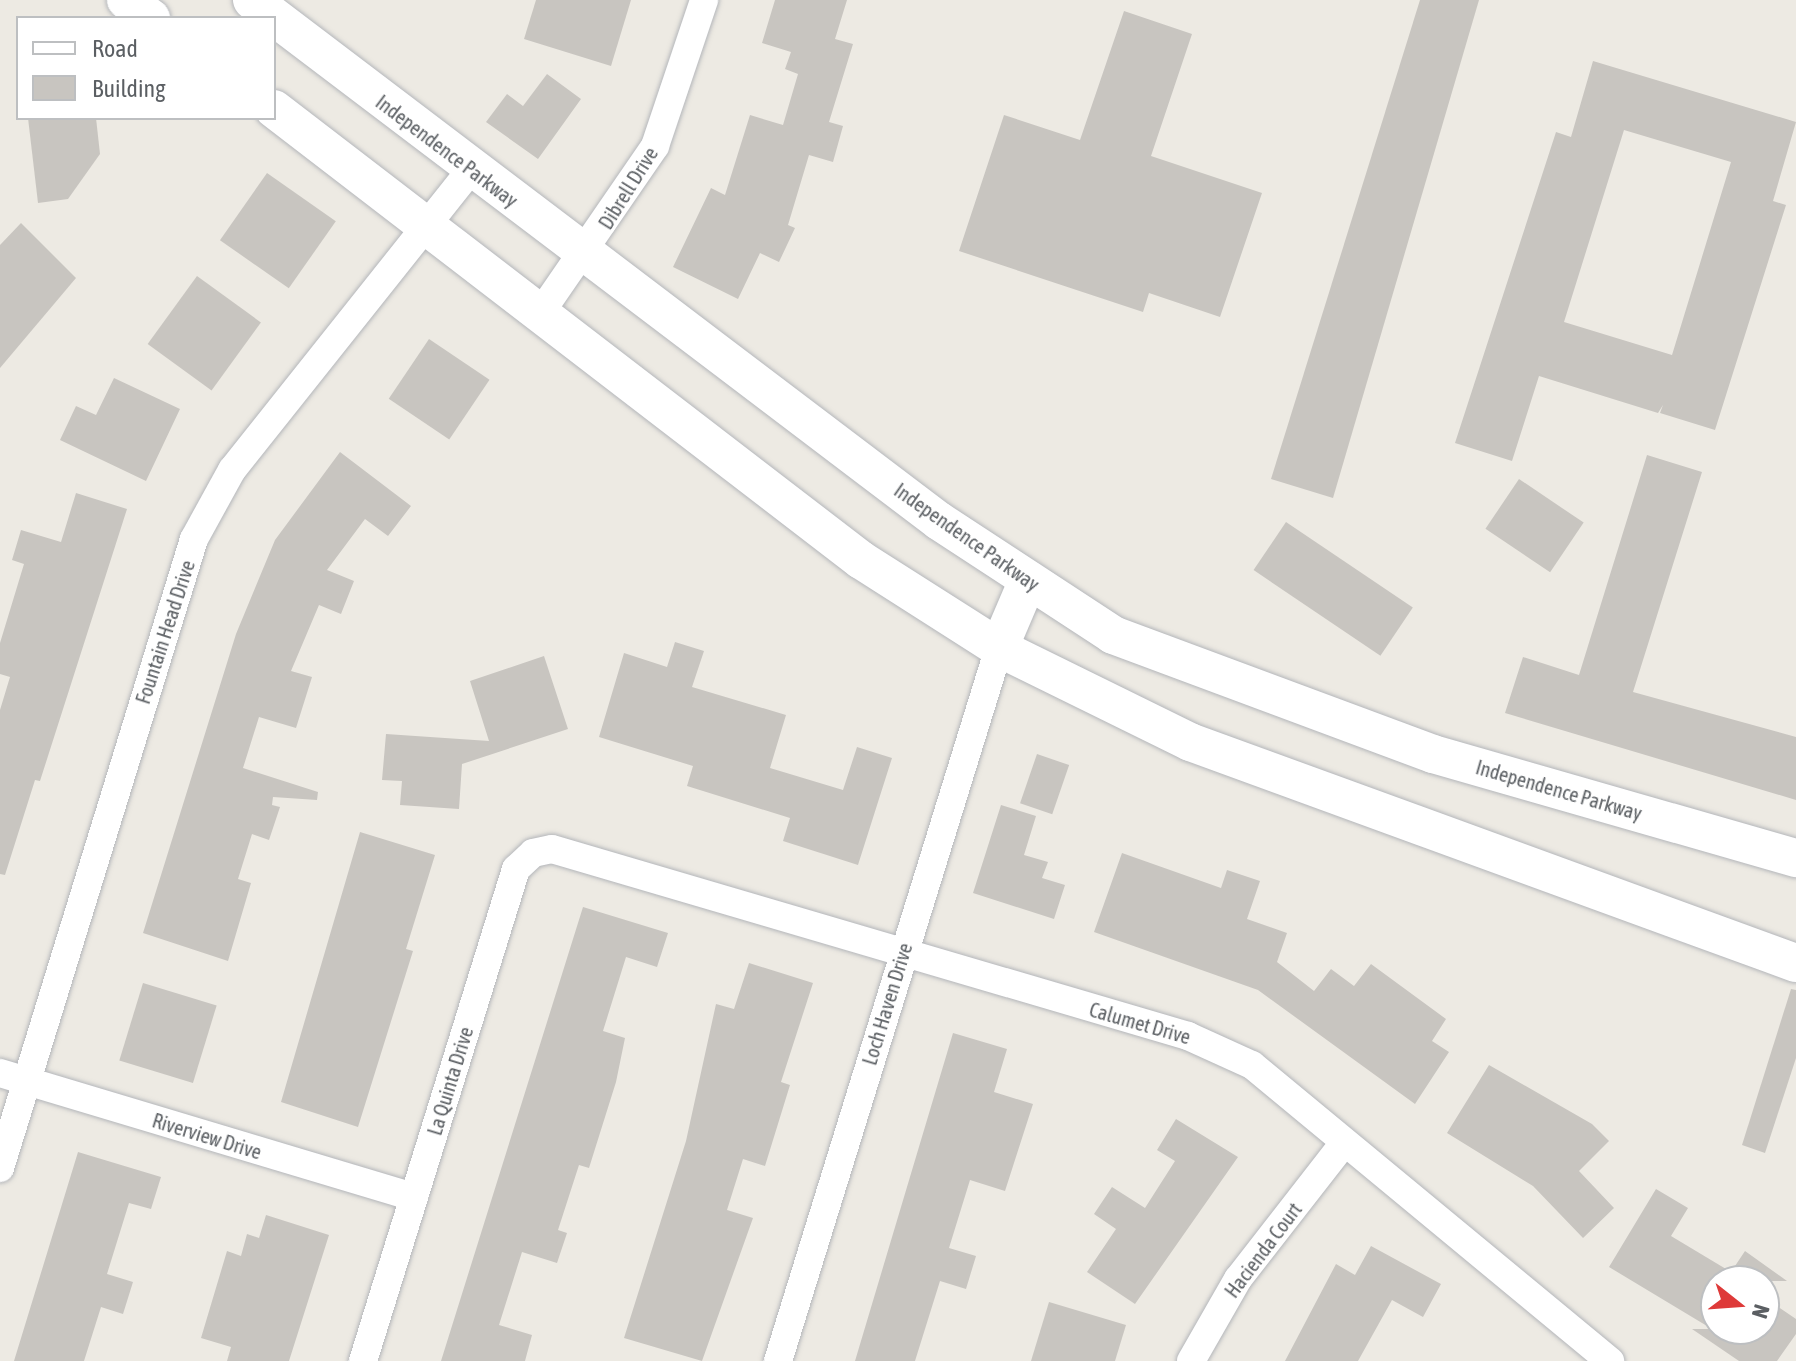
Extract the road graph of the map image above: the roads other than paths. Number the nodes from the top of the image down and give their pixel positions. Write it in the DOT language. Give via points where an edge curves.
graph roads {
  1 [pos="126,0"];
  2 [pos="252,0"];
  3 [pos="704,0"];
  4 [pos="148,16"];
  5 [pos="273,16"];
  6 [pos="276,19"];
  7 [pos="276,110"];
  8 [pos="471,170"];
  9 [pos="428,222"];
  10 [pos="585,255"];
  11 [pos="539,315"];
  12 [pos="1028,580"];
  13 [pos="999,648"];
  14 [pos="580,858"];
  15 [pos="1796,858"];
  16 [pos="902,956"];
  17 [pos="1796,963"];
  18 [pos="13,1077"];
  19 [pos="1343,1144"];
  20 [pos="0,1168"];
  21 [pos="414,1197"];
  22 [pos="363,1361"];
  23 [pos="778,1361"];
  24 [pos="1191,1361"];
  25 [pos="1610,1361"];
  1 -- 4 [label="main road"];
  2 -- 5 [label="main road, Independence Parkway"];
  3 -- 10 [label="street, Dibrell Drive" via="655,146"];
  6 -- 8 [label="main road, Independence Parkway"];
  7 -- 9 [label="main road"];
  8 -- 9 [label="street, Fountain Head Drive"];
  8 -- 10 [label="main road, Independence Parkway"];
  9 -- 11 [label="main road"];
  9 -- 18 [label="street, Fountain Head Drive" via="232,470 194,539"];
  10 -- 11 [label="street, Dibrell Drive"];
  10 -- 12 [label="main road, Independence Parkway" via="939,521"];
  11 -- 13 [label="main road" via="861,560"];
  12 -- 13 [label="main road"];
  12 -- 15 [label="main road, Independence Parkway" via="1113,635 1209,676 1433,754"];
  13 -- 16 [label="street, Loch Haven Drive"];
  13 -- 17 [label="main road" via="1190,742"];
  14 -- 16 [label="street, Calumet Drive"];
  14 -- 21 [label="street, La Quinta Drive" via="539,851 516,869"];
  16 -- 19 [label="street, Calumet Drive" via="1188,1036 1252,1065"];
  16 -- 23 [label="street, Loch Haven Drive"];
  18 -- 20 [label="street, Fountain Head Drive"];
  18 -- 21 [label="street, Riverview Drive"];
  19 -- 24 [label="street, Hacienda Court" via="1238,1279"];
  19 -- 25 [label="street, Calumet Drive"];
  21 -- 22 [label="street, La Quinta Drive"];
}
